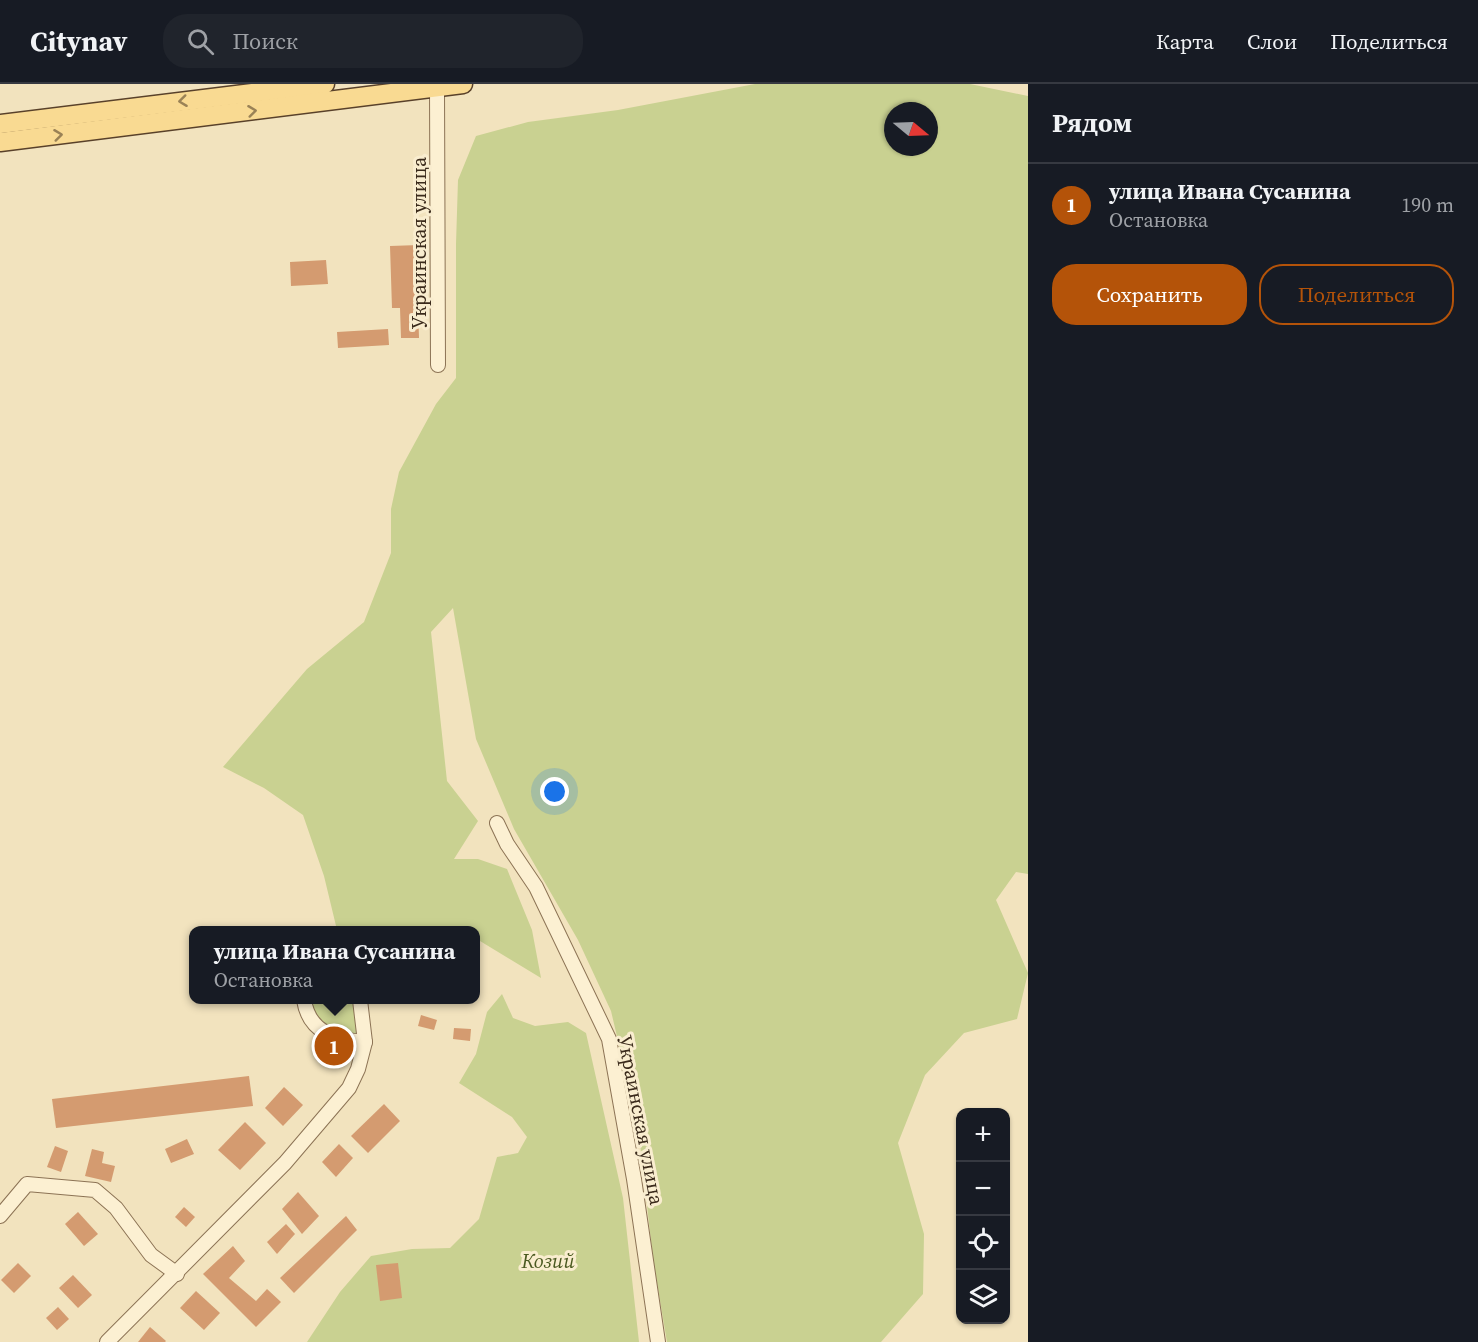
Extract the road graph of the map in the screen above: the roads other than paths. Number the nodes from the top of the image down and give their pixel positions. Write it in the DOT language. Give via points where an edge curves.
graph roads {
  1 [pos="325,84"];
  2 [pos="463,84"];
  3 [pos="437,88"];
  4 [pos="0,124"];
  5 [pos="0,142"];
  6 [pos="438,365"];
  7 [pos="497,823"];
  8 [pos="306,1004"];
  9 [pos="361,1004"];
  10 [pos="365,1042"];
  11 [pos="0,1216"];
  12 [pos="177,1274"];
  13 [pos="107,1342"];
  14 [pos="658,1342"];
  1 -- 4 [label="main road, one-way"];
  2 -- 3 [label="main road"];
  5 -- 3 [label="main road, one-way"];
  3 -- 6 [label="street, Украинская улица"];
  7 -- 14 [label="street, Украинская улица" via="536,887 609,1039"];
  8 -- 10 [label="street" via="310,1018 327,1035"];
  9 -- 10 [label="street"];
  10 -- 12 [label="street" via="349,1088 285,1163"];
  11 -- 12 [label="street" via="27,1184 95,1190 116,1208 151,1255"];
  12 -- 13 [label="street"];
}
